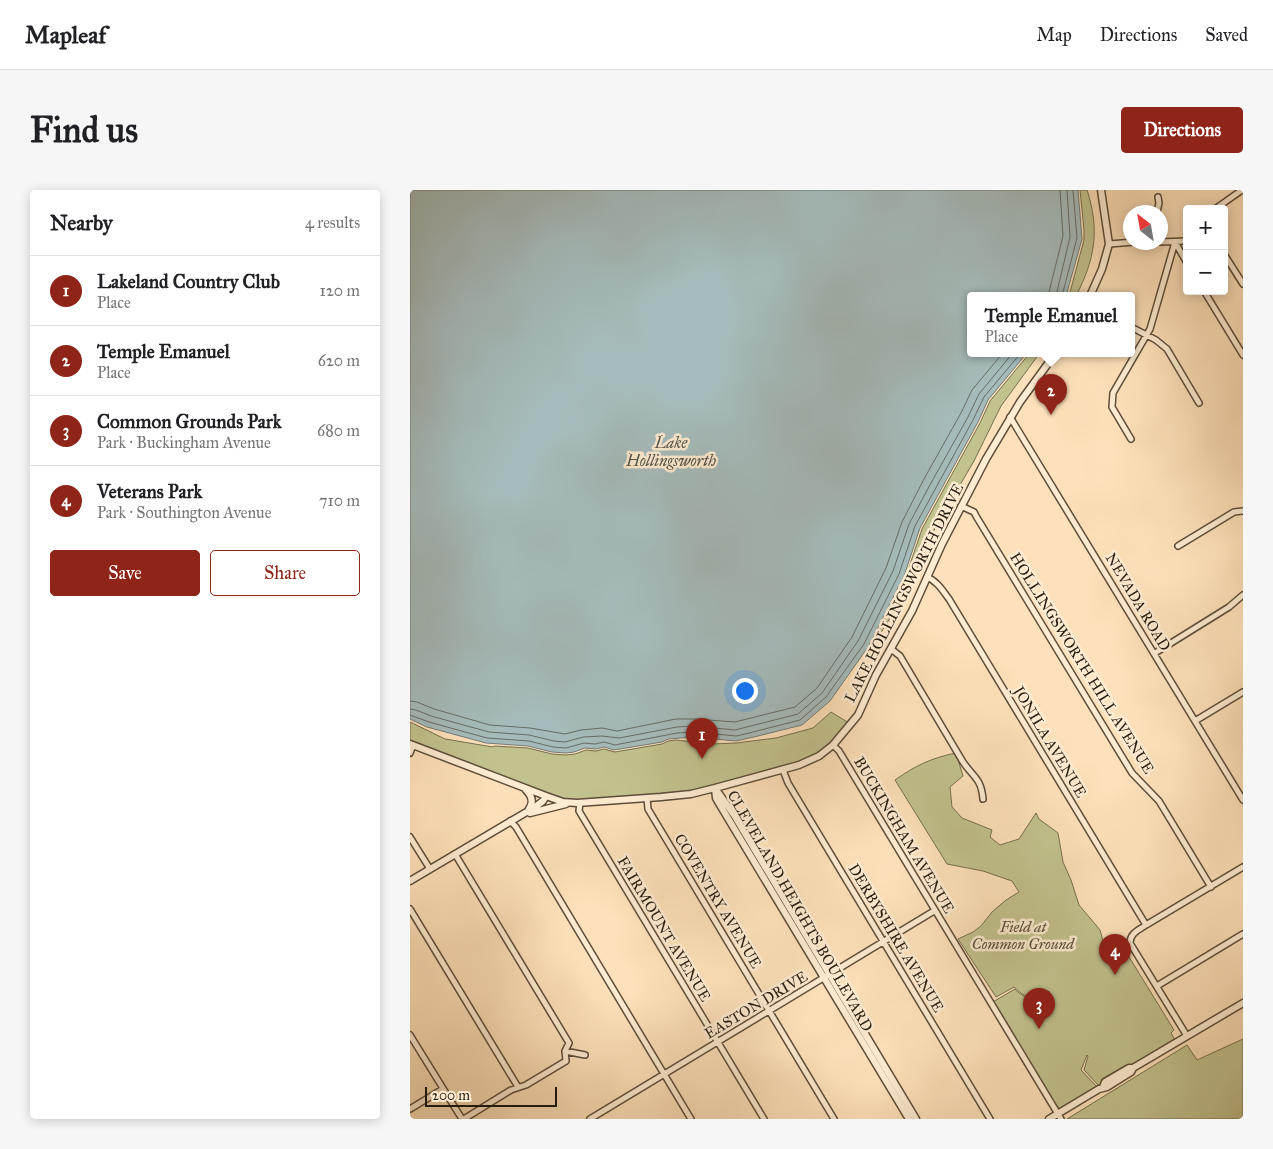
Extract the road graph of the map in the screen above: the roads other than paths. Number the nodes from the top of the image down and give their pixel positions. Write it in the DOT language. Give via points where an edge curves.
graph roads {
  1 [pos="1101,190"];
  2 [pos="1242,190"];
  3 [pos="1158,197"];
  4 [pos="1159,205"];
  5 [pos="1221,205"];
  6 [pos="1183,241"];
  7 [pos="1168,242"];
  8 [pos="1175,242"];
  9 [pos="1123,243"];
  10 [pos="1108,244"];
  11 [pos="1183,256"];
  12 [pos="1228,260"];
  13 [pos="1243,284"];
  14 [pos="1092,292"];
  15 [pos="1206,295"];
  16 [pos="1135,329"];
  17 [pos="1146,336"];
  18 [pos="1135,355"];
  19 [pos="1243,355"];
  20 [pos="1053,357"];
  21 [pos="1134,357"];
  22 [pos="1199,403"];
  23 [pos="1010,417"];
  24 [pos="1130,439"];
  25 [pos="962,506"];
  26 [pos="1243,511"];
  27 [pos="1178,546"];
  28 [pos="927,577"];
  29 [pos="1243,595"];
  30 [pos="891,649"];
  31 [pos="1155,653"];
  32 [pos="1243,692"];
  33 [pos="1195,721"];
  34 [pos="411,745"];
  35 [pos="833,745"];
  36 [pos="410,753"];
  37 [pos="783,770"];
  38 [pos="715,788"];
  39 [pos="525,789"];
  40 [pos="546,796"];
  41 [pos="648,798"];
  42 [pos="983,799"];
  43 [pos="1243,800"];
  44 [pos="578,803"];
  45 [pos="528,810"];
  46 [pos="521,814"];
  47 [pos="510,821"];
  48 [pos="410,837"];
  49 [pos="455,854"];
  50 [pos="1243,867"];
  51 [pos="430,869"];
  52 [pos="410,881"];
  53 [pos="1210,886"];
  54 [pos="410,909"];
  55 [pos="934,911"];
  56 [pos="1146,925"];
  57 [pos="1243,934"];
  58 [pos="883,943"];
  59 [pos="827,977"];
  60 [pos="1157,986"];
  61 [pos="1243,1003"];
  62 [pos="769,1012"];
  63 [pos="410,1034"];
  64 [pos="1187,1036"];
  65 [pos="718,1043"];
  66 [pos="565,1051"];
  67 [pos="585,1055"];
  68 [pos="665,1074"];
  69 [pos="888,1078"];
  70 [pos="518,1087"];
  71 [pos="443,1089"];
  72 [pos="410,1109"];
  73 [pos="1059,1116"];
  74 [pos="463,1119"];
  75 [pos="590,1119"];
  76 [pos="691,1119"];
  77 [pos="764,1119"];
  78 [pos="834,1119"];
  79 [pos="909,1119"];
  80 [pos="916,1119"];
  81 [pos="990,1119"];
  82 [pos="1049,1119"];
  1 -- 10 [label="street"];
  2 -- 5 [label="street"];
  3 -- 4 [label="street"];
  6 -- 8 [label="street"];
  7 -- 8 [label="street"];
  8 -- 11 [label="street"];
  8 -- 17 [label="street"];
  9 -- 10 [label="street"];
  10 -- 14 [label="street"];
  12 -- 13 [label="street"];
  15 -- 19 [label="street"];
  16 -- 17 [label="street"];
  17 -- 18 [label="street"];
  17 -- 22 [label="street" via="1166,349"];
  20 -- 23 [label="street, LAKE HOLLINGSWORTH DRIVE"];
  21 -- 24 [label="street" via="1112,401"];
  23 -- 25 [label="street, LAKE HOLLINGSWORTH DRIVE"];
  23 -- 31 [label="street, NEVADA ROAD"];
  25 -- 28 [label="street, LAKE HOLLINGSWORTH DRIVE"];
  25 -- 53 [label="street, HOLLINGSWORTH HILL AVENUE" via="974,512 1132,773 1159,801"];
  26 -- 27 [label="street" via="1234,512"];
  28 -- 30 [label="street, LAKE HOLLINGSWORTH DRIVE"];
  28 -- 56 [label="street, JONILA AVENUE" via="948,599"];
  29 -- 31 [label="street"];
  30 -- 35 [label="street, LAKE HOLLINGSWORTH DRIVE" via="858,715"];
  30 -- 42 [label="street" via="900,656 963,762 978,779"];
  31 -- 33 [label="street, NEVADA ROAD"];
  32 -- 33 [label="street"];
  33 -- 43 [label="street, NEVADA ROAD"];
  34 -- 36 [label="street"];
  34 -- 39 [label="street, LAKE HOLLINGSWORTH DRIVE"];
  35 -- 37 [label="street, LAKE HOLLINGSWORTH DRIVE" via="811,760"];
  35 -- 55 [label="street, BUCKINGHAM AVENUE"];
  37 -- 38 [label="street, LAKE HOLLINGSWORTH DRIVE"];
  37 -- 58 [label="street, DERBYSHIRE AVENUE"];
  38 -- 41 [label="street, LAKE HOLLINGSWORTH DRIVE"];
  38 -- 59 [label="street, CLEVELAND HEIGHTS BOULEVARD" via="720,805"];
  39 -- 40 [label="street, LAKE HOLLINGSWORTH DRIVE"];
  39 -- 45 [label="street" via="532,797"];
  40 -- 44 [label="street, LAKE HOLLINGSWORTH DRIVE"];
  40 -- 45 [label="street" via="543,802"];
  41 -- 44 [label="street, LAKE HOLLINGSWORTH DRIVE"];
  41 -- 62 [label="street, COVENTRY AVENUE" via="648,809"];
  44 -- 46 [label="street"];
  44 -- 65 [label="street, FAIRMOUNT AVENUE" via="579,811"];
  45 -- 46 [label="street"];
  46 -- 47 [label="street"];
  47 -- 49 [label="street"];
  47 -- 68 [label="street"];
  48 -- 51 [label="street"];
  49 -- 51 [label="street"];
  49 -- 66 [label="street" via="569,1043"];
  50 -- 53 [label="street"];
  51 -- 52 [label="street"];
  53 -- 56 [label="street"];
  54 -- 70 [label="street"];
  55 -- 58 [label="street, EASTON DRIVE"];
  55 -- 73 [label="street, BUCKINGHAM AVENUE"];
  56 -- 60 [label="street" via="1134,933 1130,941"];
  57 -- 60 [label="street"];
  58 -- 59 [label="street, EASTON DRIVE"];
  58 -- 81 [label="street, DERBYSHIRE AVENUE"];
  59 -- 62 [label="street, EASTON DRIVE"];
  59 -- 69 [label="street, CLEVELAND HEIGHTS BOULEVARD"];
  60 -- 64 [label="street"];
  61 -- 64 [label="street"];
  62 -- 65 [label="street, EASTON DRIVE"];
  62 -- 78 [label="street, COVENTRY AVENUE"];
  63 -- 71 [label="street"];
  64 -- 73 [label="street" via="1113,1077"];
  65 -- 68 [label="street, EASTON DRIVE"];
  65 -- 77 [label="street, FAIRMOUNT AVENUE"];
  66 -- 67 [label="street"];
  66 -- 70 [label="street" via="566,1061"];
  68 -- 75 [label="street, EASTON DRIVE"];
  68 -- 76 [label="street"];
  69 -- 79 [label="street, CLEVELAND HEIGHTS BOULEVARD"];
  69 -- 80 [label="street, CLEVELAND HEIGHTS BOULEVARD"];
  70 -- 74 [label="street"];
  71 -- 72 [label="street"];
  71 -- 74 [label="street"];
  73 -- 82 [label="street"];
}
